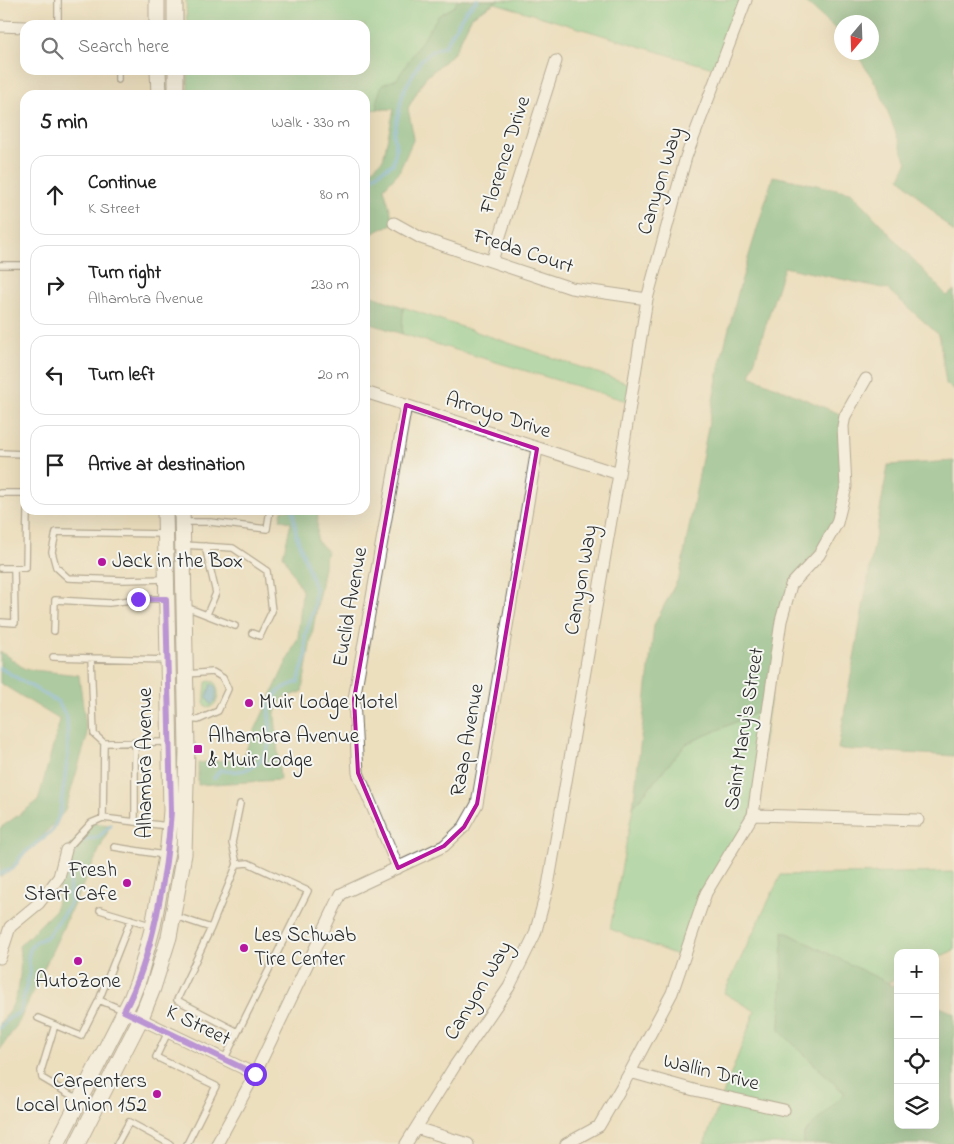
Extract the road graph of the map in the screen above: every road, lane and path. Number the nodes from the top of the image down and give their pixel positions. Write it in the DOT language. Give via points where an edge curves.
graph roads {
  1 [pos="58,0"];
  2 [pos="157,0"];
  3 [pos="175,0"];
  4 [pos="746,0"];
  5 [pos="58,20"];
  6 [pos="158,20"];
  7 [pos="175,20"];
  8 [pos="0,26"];
  9 [pos="20,27"];
  10 [pos="556,61"];
  11 [pos="118,75"];
  12 [pos="158,75"];
  13 [pos="176,75"];
  14 [pos="118,80"];
  15 [pos="159,90"];
  16 [pos="176,90"];
  17 [pos="394,223"];
  18 [pos="492,261"];
  19 [pos="20,264"];
  20 [pos="0,265"];
  21 [pos="646,299"];
  22 [pos="866,379"];
  23 [pos="370,394"];
  24 [pos="406,405"];
  25 [pos="537,449"];
  26 [pos="0,453"];
  27 [pos="20,454"];
  28 [pos="619,474"];
  29 [pos="0,493"];
  30 [pos="20,494"];
  31 [pos="27,515"];
  32 [pos="165,515"];
  33 [pos="269,515"];
  34 [pos="182,516"];
  35 [pos="165,534"];
  36 [pos="183,545"];
  37 [pos="205,546"];
  38 [pos="0,568"];
  39 [pos="14,568"];
  40 [pos="166,579"];
  41 [pos="166,599"];
  42 [pos="184,607"];
  43 [pos="207,614"];
  44 [pos="0,622"];
  45 [pos="235,626"];
  46 [pos="54,631"];
  47 [pos="252,633"];
  48 [pos="54,657"];
  49 [pos="91,658"];
  50 [pos="167,660"];
  51 [pos="185,674"];
  52 [pos="185,719"];
  53 [pos="135,742"];
  54 [pos="170,742"];
  55 [pos="104,743"];
  56 [pos="240,804"];
  57 [pos="753,815"];
  58 [pos="103,818"];
  59 [pos="135,820"];
  60 [pos="918,820"];
  61 [pos="170,826"];
  62 [pos="114,847"];
  63 [pos="66,850"];
  64 [pos="166,855"];
  65 [pos="237,864"];
  66 [pos="398,868"];
  67 [pos="100,910"];
  68 [pos="173,915"];
  69 [pos="131,919"];
  70 [pos="153,926"];
  71 [pos="211,928"];
  72 [pos="0,958"];
  73 [pos="99,1000"];
  74 [pos="124,1011"];
  75 [pos="38,1018"];
  76 [pos="141,1018"];
  77 [pos="55,1025"];
  78 [pos="168,1032"];
  79 [pos="238,1032"];
  80 [pos="224,1060"];
  81 [pos="630,1072"];
  82 [pos="255,1074"];
  83 [pos="79,1100"];
  84 [pos="784,1110"];
  85 [pos="416,1128"];
  86 [pos="57,1144"];
  87 [pos="77,1144"];
  88 [pos="117,1144"];
  89 [pos="170,1144"];
  90 [pos="187,1144"];
  91 [pos="216,1144"];
  92 [pos="406,1144"];
  93 [pos="468,1144"];
  94 [pos="566,1144"];
  1 -- 5 [label="lane"];
  2 -- 6 [label="main road"];
  3 -- 7 [label="main road"];
  4 -- 21 [label="street, Canyon Way" via="686,157"];
  8 -- 9 [label="street"];
  10 -- 18 [label="street, Florence Drive"];
  11 -- 14 [label="lane"];
  12 -- 15 [label="main road"];
  13 -- 16 [label="main road"];
  17 -- 18 [label="street, Freda Court" via="421,238"];
  18 -- 21 [label="street, Freda Court" via="571,288"];
  19 -- 20 [label="lane"];
  21 -- 28 [label="street, Canyon Way"];
  22 -- 57 [label="street, Saint Mary's Street" via="845,416 846,487 837,523 819,555 791,585 781,621"];
  23 -- 24 [label="street, Arroyo Drive"];
  24 -- 25 [label="street, Arroyo Drive"];
  24 -- 66 [label="street, Euclid Avenue" via="354,699 358,773"];
  25 -- 28 [label="street, Arroyo Drive"];
  25 -- 66 [label="street, Raap Avenue" via="477,804 464,827 444,846"];
  26 -- 27 [label="lane"];
  28 -- 85 [label="street, Canyon Way" via="548,886 535,934 509,987"];
  29 -- 30 [label="lane"];
  31 -- 39 [label="lane" via="26,568"];
  32 -- 35 [label="main road, Alhambra Avenue"];
  33 -- 34 [label="lane" via="268,529"];
  34 -- 36 [label="main road, Alhambra Avenue"];
  35 -- 40 [label="main road, Alhambra Avenue"];
  35 -- 40 [label="lane" via="56,532 52,552 56,567 68,578"];
  36 -- 37 [label="lane"];
  36 -- 42 [label="main road, Alhambra Avenue"];
  37 -- 43 [label="lane" via="216,592"];
  37 -- 47 [label="lane" via="233,548 266,571 272,611 260,636"];
  38 -- 39 [label="lane"];
  39 -- 44 [label="lane" via="15,623"];
  40 -- 41 [label="main road, Alhambra Avenue"];
  41 -- 46 [label="lane" via="109,603 55,600"];
  41 -- 50 [label="main road, Alhambra Avenue"];
  42 -- 43 [label="lane"];
  42 -- 51 [label="main road, Alhambra Avenue"];
  43 -- 45 [label="lane"];
  48 -- 49 [label="lane"];
  49 -- 50 [label="lane"];
  49 -- 55 [label="lane" via="94,734"];
  50 -- 54 [label="main road, Alhambra Avenue"];
  51 -- 52 [label="main road, Alhambra Avenue"];
  51 -- 52 [label="lane" via="213,672 223,678 228,689 218,711 198,720"];
  52 -- 68 [label="main road, Alhambra Avenue" via="187,824"];
  53 -- 54 [label="lane"];
  53 -- 55 [label="lane"];
  53 -- 59 [label="lane"];
  54 -- 61 [label="main road, Alhambra Avenue"];
  55 -- 58 [label="lane"];
  56 -- 65 [label="lane" via="232,843"];
  57 -- 60 [label="street"];
  57 -- 81 [label="street, Saint Mary's Street" via="706,893 672,993"];
  58 -- 59 [label="lane"];
  58 -- 63 [label="lane" via="91,823"];
  59 -- 61 [label="lane"];
  61 -- 64 [label="main road, Alhambra Avenue"];
  62 -- 64 [label="lane"];
  63 -- 72 [label="street" via="59,877 39,903 10,928"];
  64 -- 70 [label="main road, Alhambra Avenue"];
  65 -- 71 [label="lane"];
  65 -- 79 [label="lane" via="248,863 308,892"];
  66 -- 82 [label="street, Raap Avenue" via="341,894"];
  67 -- 69 [label="lane"];
  68 -- 71 [label="lane"];
  68 -- 76 [label="main road, Alhambra Avenue" via="156,980"];
  69 -- 70 [label="lane"];
  69 -- 73 [label="lane"];
  70 -- 74 [label="main road, Alhambra Avenue" via="139,978"];
  71 -- 79 [label="lane" via="177,1000"];
  73 -- 74 [label="lane"];
  73 -- 77 [label="lane" via="81,1036"];
  74 -- 76 [label="street, K Street"];
  74 -- 83 [label="main road, Alhambra Avenue"];
  75 -- 77 [label="lane"];
  76 -- 78 [label="street, K Street"];
  76 -- 87 [label="main road, Alhambra Avenue"];
  77 -- 83 [label="lane" via="40,1071 42,1078"];
  78 -- 80 [label="street, K Street"];
  78 -- 90 [label="lane" via="156,1057 216,1086"];
  79 -- 80 [label="lane"];
  80 -- 82 [label="street, K Street"];
  81 -- 84 [label="street, Wallin Drive"];
  81 -- 94 [label="street, Saint Mary's Street" via="599,1126"];
  82 -- 91 [label="street, Raap Avenue"];
  83 -- 86 [label="main road, Alhambra Avenue"];
  85 -- 92 [label="street, Canyon Way"];
  85 -- 93 [label="street"];
  88 -- 89 [label="lane" via="129,1122"];
}
